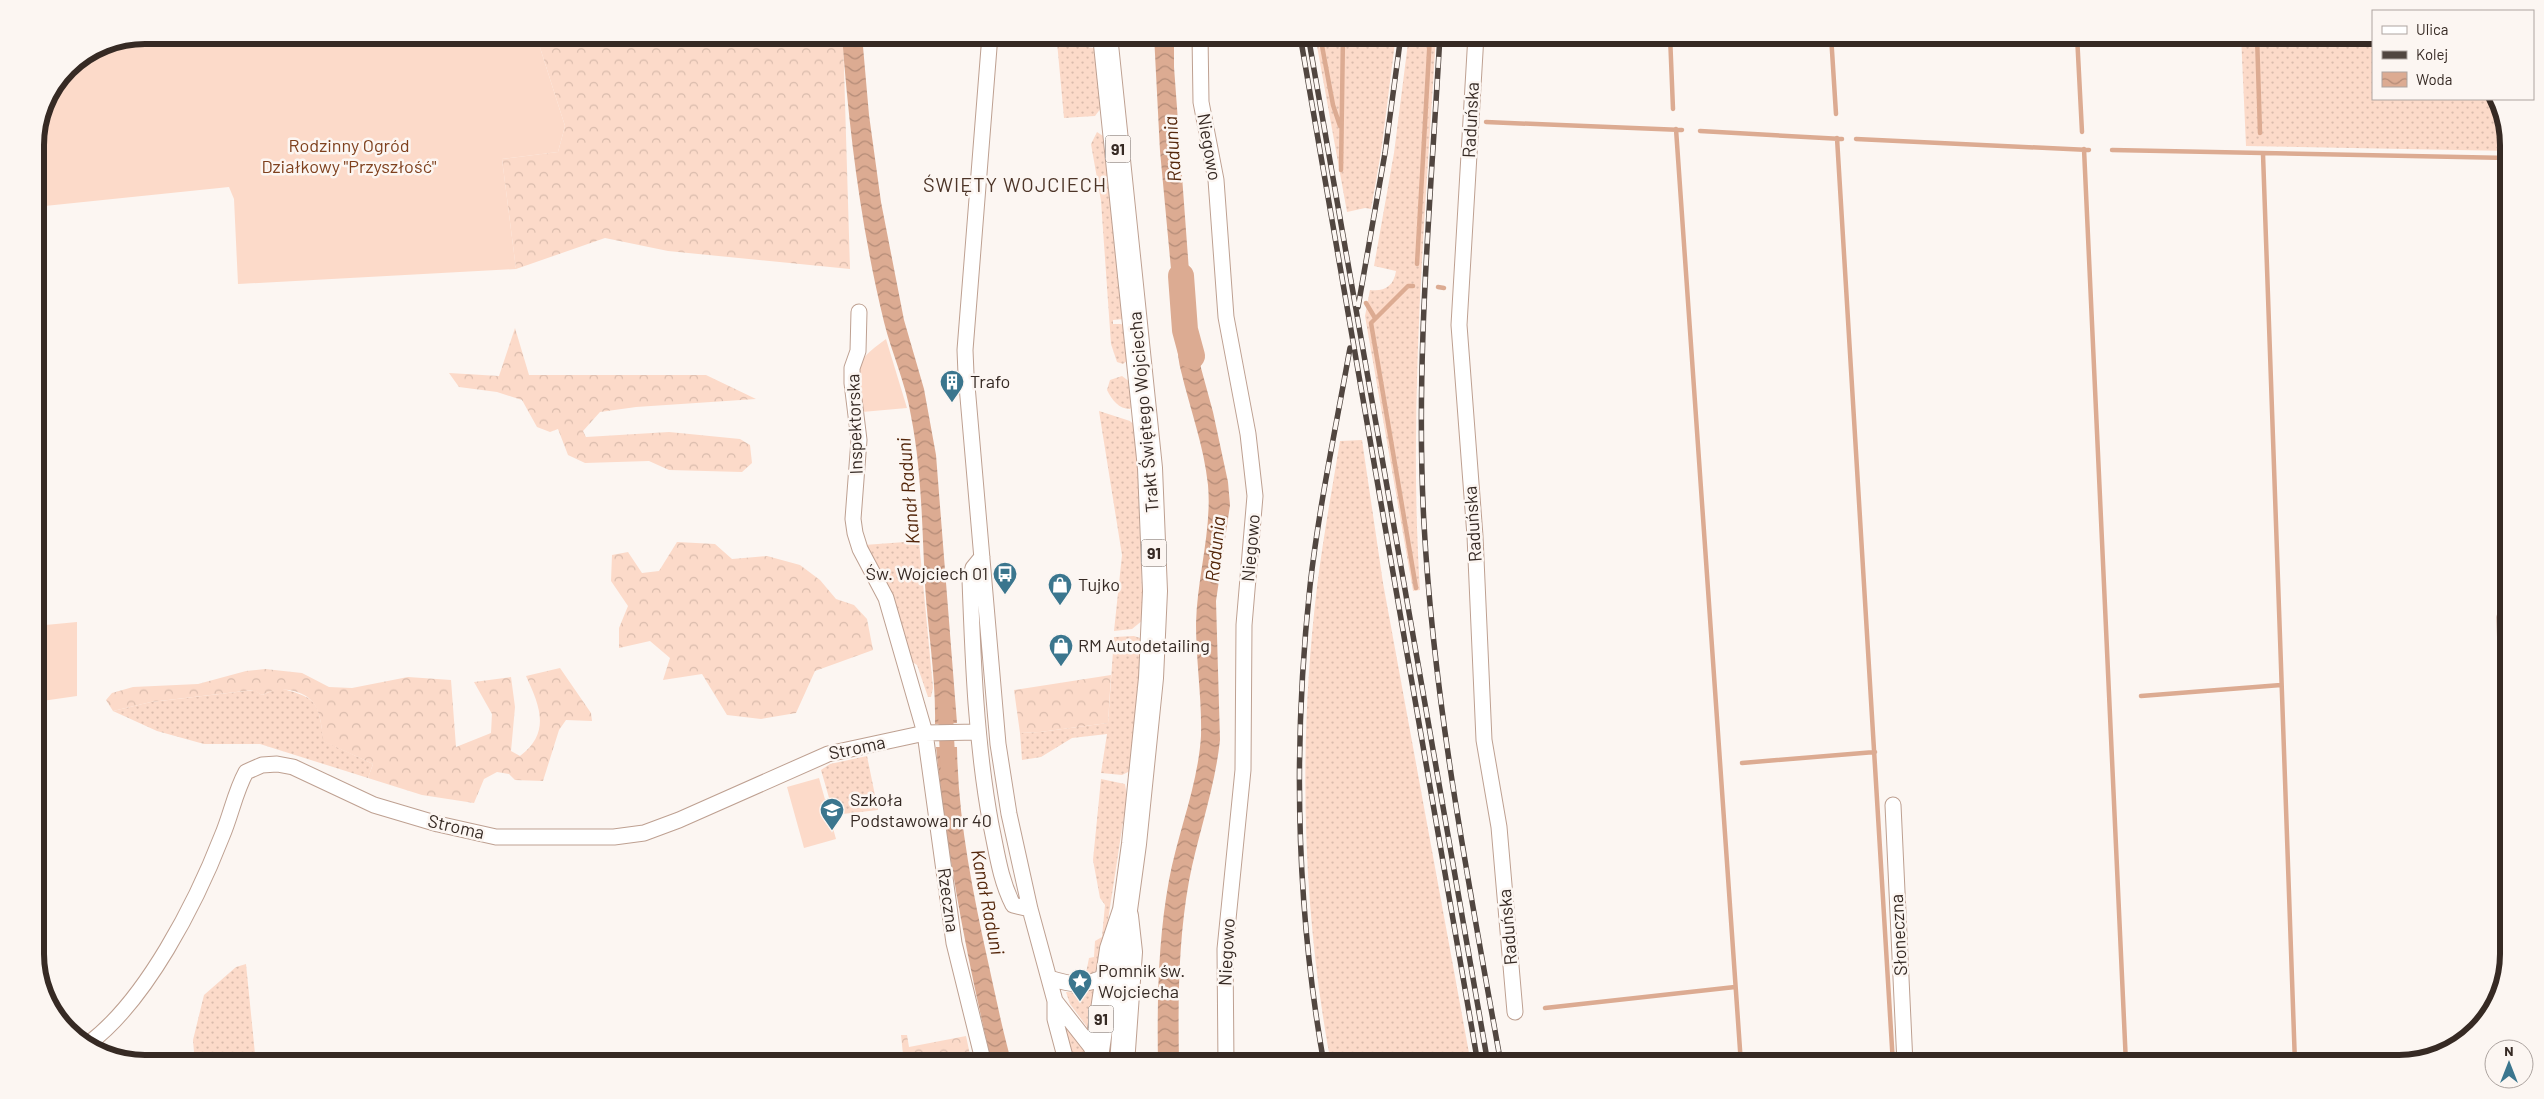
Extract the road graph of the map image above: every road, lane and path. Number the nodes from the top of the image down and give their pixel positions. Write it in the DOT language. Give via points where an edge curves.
graph roads {
  1 [pos="989,44"];
  2 [pos="1106,44"];
  3 [pos="1200,44"];
  4 [pos="1475,44"];
  5 [pos="858,312"];
  6 [pos="982,557"];
  7 [pos="978,732"];
  8 [pos="928,733"];
  9 [pos="1893,805"];
  10 [pos="1030,909"];
  11 [pos="1125,910"];
  12 [pos="1108,975"];
  13 [pos="1049,978"];
  14 [pos="1054,1001"];
  15 [pos="1515,1012"];
  16 [pos="92,1041"];
  17 [pos="982,1055"];
  18 [pos="1065,1055"];
  19 [pos="1094,1055"];
  20 [pos="1099,1055"];
  21 [pos="1123,1055"];
  22 [pos="1226,1055"];
  23 [pos="1905,1055"];
  1 -- 6 [label="street, Trakt Świętego Wojciecha" via="965,350"];
  2 -- 11 [label="main road, Trakt Świętego Wojciecha / 91" via="1148,442 1154,529 1151,678"];
  3 -- 22 [label="street, Niegowo" via="1201,102 1216,180 1226,317 1248,434 1255,496 1244,625 1243,770 1225,949"];
  4 -- 15 [label="street, Raduńska" via="1459,324 1475,536 1484,740 1499,827"];
  5 -- 8 [label="street, Inspektorska" via="858,351 852,376 858,440 855,532 860,549 886,598"];
  6 -- 7 [label="street" via="973,568 970,580"];
  6 -- 10 [label="street, Trakt Świętego Wojciecha" via="998,744 1009,814"];
  7 -- 8 [label="street, Stroma"];
  7 -- 10 [label="street" via="1002,883 1013,905"];
  8 -- 16 [label="street, Stroma" via="814,758 679,820 644,833 614,838 505,837 438,824 374,804 293,767 262,765 246,772 242,778 212,858 162,955 124,1011"];
  8 -- 17 [label="street, Rzeczna" via="954,943"];
  9 -- 23 [label="street, Słoneczna"];
  10 -- 13 [label="street, Trakt Świętego Wojciecha"];
  11 -- 12 [label="main road, Trakt Świętego Wojciecha / 91" via="1112,949"];
  11 -- 21 [label="main road, Trakt Świętego Wojciecha / 91" via="1130,952"];
  12 -- 13 [label="street" via="1088,985"];
  12 -- 20 [label="main road, Trakt Świętego Wojciecha / 91"];
  13 -- 14 [label="street, Trakt Świętego Wojciecha"];
  14 -- 18 [label="street, Trakt Świętego Wojciecha"];
  14 -- 19 [label="street, Trakt Świętego Wojciecha"];
}
